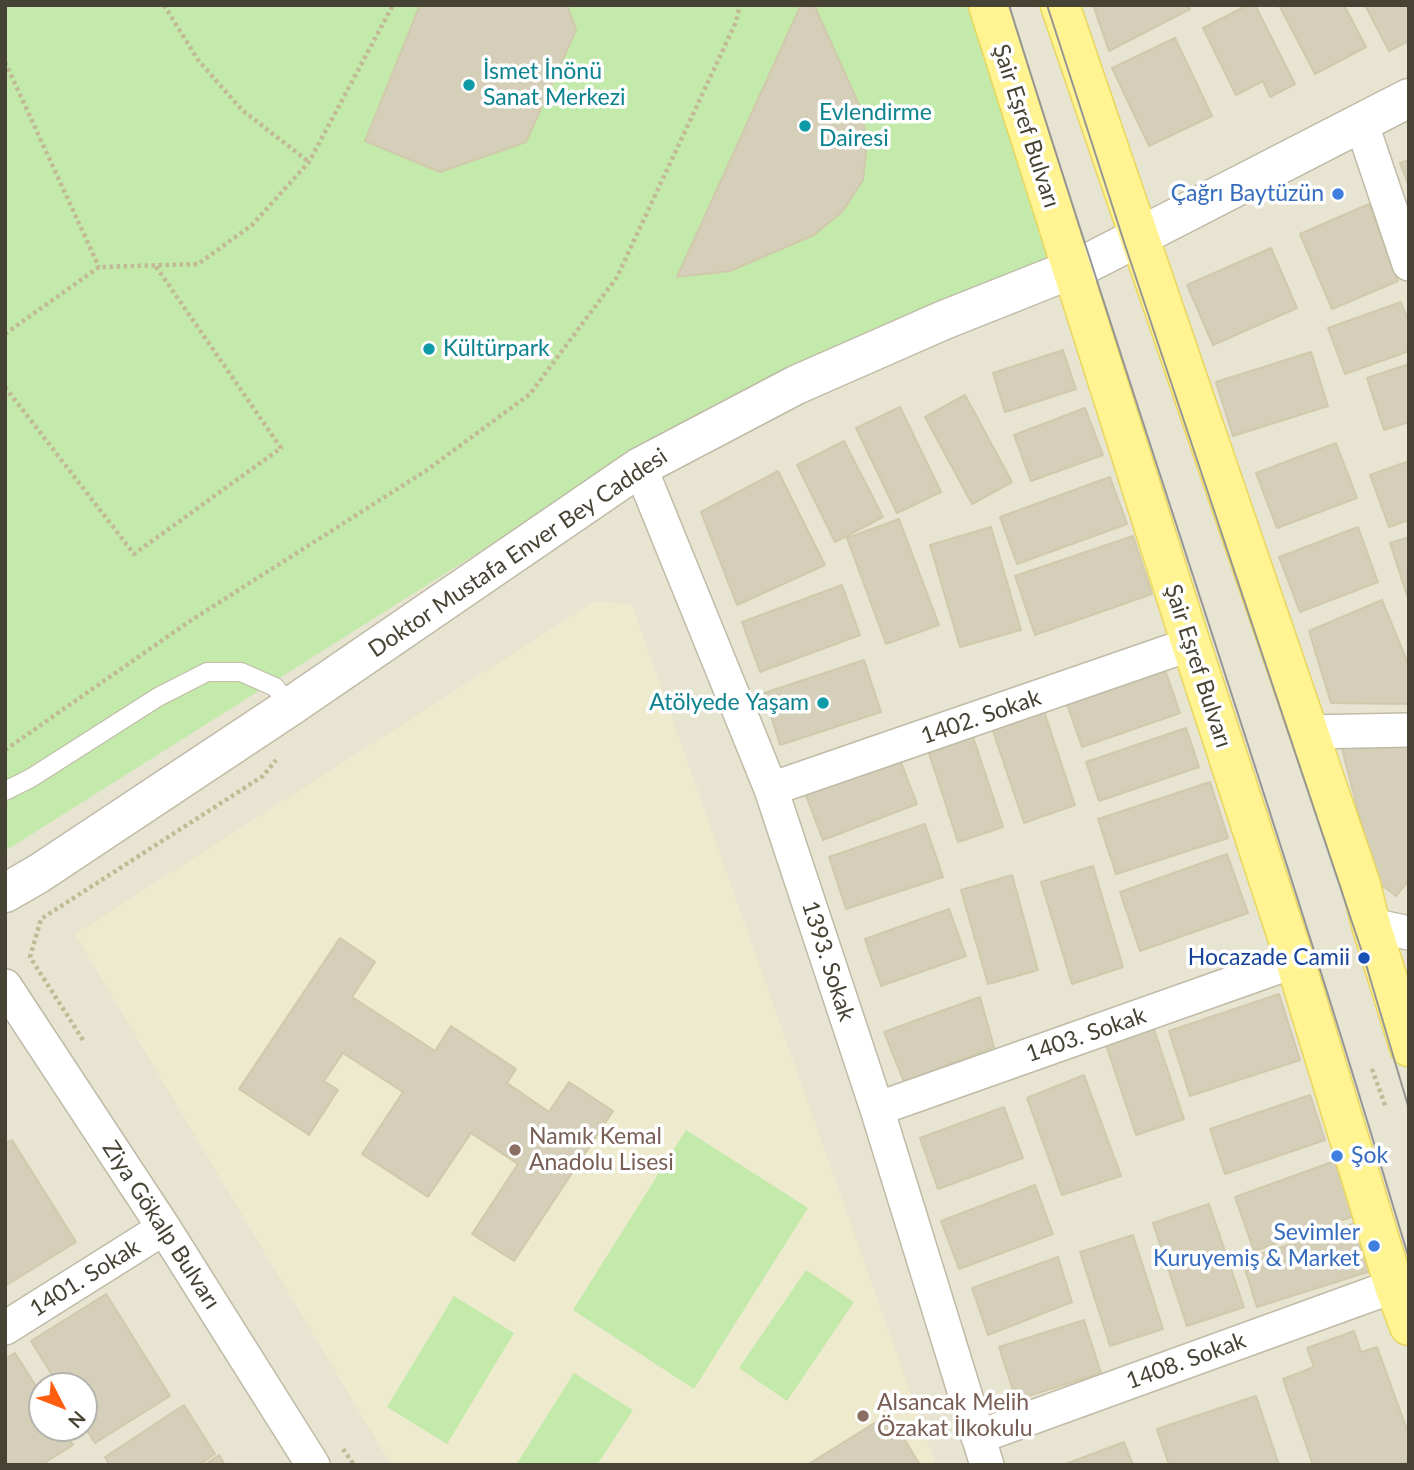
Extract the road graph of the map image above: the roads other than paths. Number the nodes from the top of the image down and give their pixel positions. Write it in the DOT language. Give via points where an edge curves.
graph roads {
  1 [pos="988,5"];
  2 [pos="1060,5"];
  3 [pos="1409,97"];
  4 [pos="1361,122"];
  5 [pos="1139,237"];
  6 [pos="1409,264"];
  7 [pos="1072,269"];
  8 [pos="640,467"];
  9 [pos="1191,644"];
  10 [pos="291,706"];
  11 [pos="1409,730"];
  12 [pos="1308,732"];
  13 [pos="771,789"];
  14 [pos="5,791"];
  15 [pos="5,893"];
  16 [pos="1371,925"];
  17 [pos="1409,933"];
  18 [pos="1295,961"];
  19 [pos="5,986"];
  20 [pos="1409,1047"];
  21 [pos="877,1109"];
  22 [pos="164,1228"];
  23 [pos="1394,1286"];
  24 [pos="1409,1326"];
  25 [pos="5,1328"];
  26 [pos="983,1451"];
  27 [pos="313,1465"];
  1 -- 7 [label="main road, Şair Eşref Bulvarı"];
  2 -- 5 [label="main road"];
  3 -- 4 [label="street, Doktor Mustafa Enver Bey Caddesi"];
  4 -- 5 [label="street, Doktor Mustafa Enver Bey Caddesi"];
  4 -- 6 [label="street"];
  5 -- 7 [label="street, Doktor Mustafa Enver Bey Caddesi"];
  5 -- 12 [label="main road"];
  7 -- 8 [label="street, Doktor Mustafa Enver Bey Caddesi" via="796,385"];
  7 -- 9 [label="main road, Şair Eşref Bulvarı"];
  8 -- 10 [label="street, Doktor Mustafa Enver Bey Caddesi"];
  8 -- 13 [label="street, 1393. Sokak"];
  9 -- 13 [label="street, 1402. Sokak"];
  9 -- 18 [label="main road, Şair Eşref Bulvarı"];
  10 -- 14 [label="lane" via="275,687 242,672 207,672"];
  10 -- 15 [label="street, Doktor Mustafa Enver Bey Caddesi"];
  11 -- 12 [label="street"];
  12 -- 16 [label="main road"];
  13 -- 21 [label="street, 1393. Sokak"];
  16 -- 17 [label="street"];
  16 -- 20 [label="main road"];
  18 -- 21 [label="street, 1403. Sokak"];
  18 -- 23 [label="main road, Şair Eşref Bulvarı"];
  19 -- 22 [label="street, Ziya Gökalp Bulvarı"];
  21 -- 26 [label="street, 1393. Sokak"];
  22 -- 25 [label="street, 1401. Sokak"];
  22 -- 27 [label="street, Ziya Gökalp Bulvarı"];
  23 -- 24 [label="main road, Şair Eşref Bulvarı"];
  23 -- 26 [label="street, 1408. Sokak"];
}
